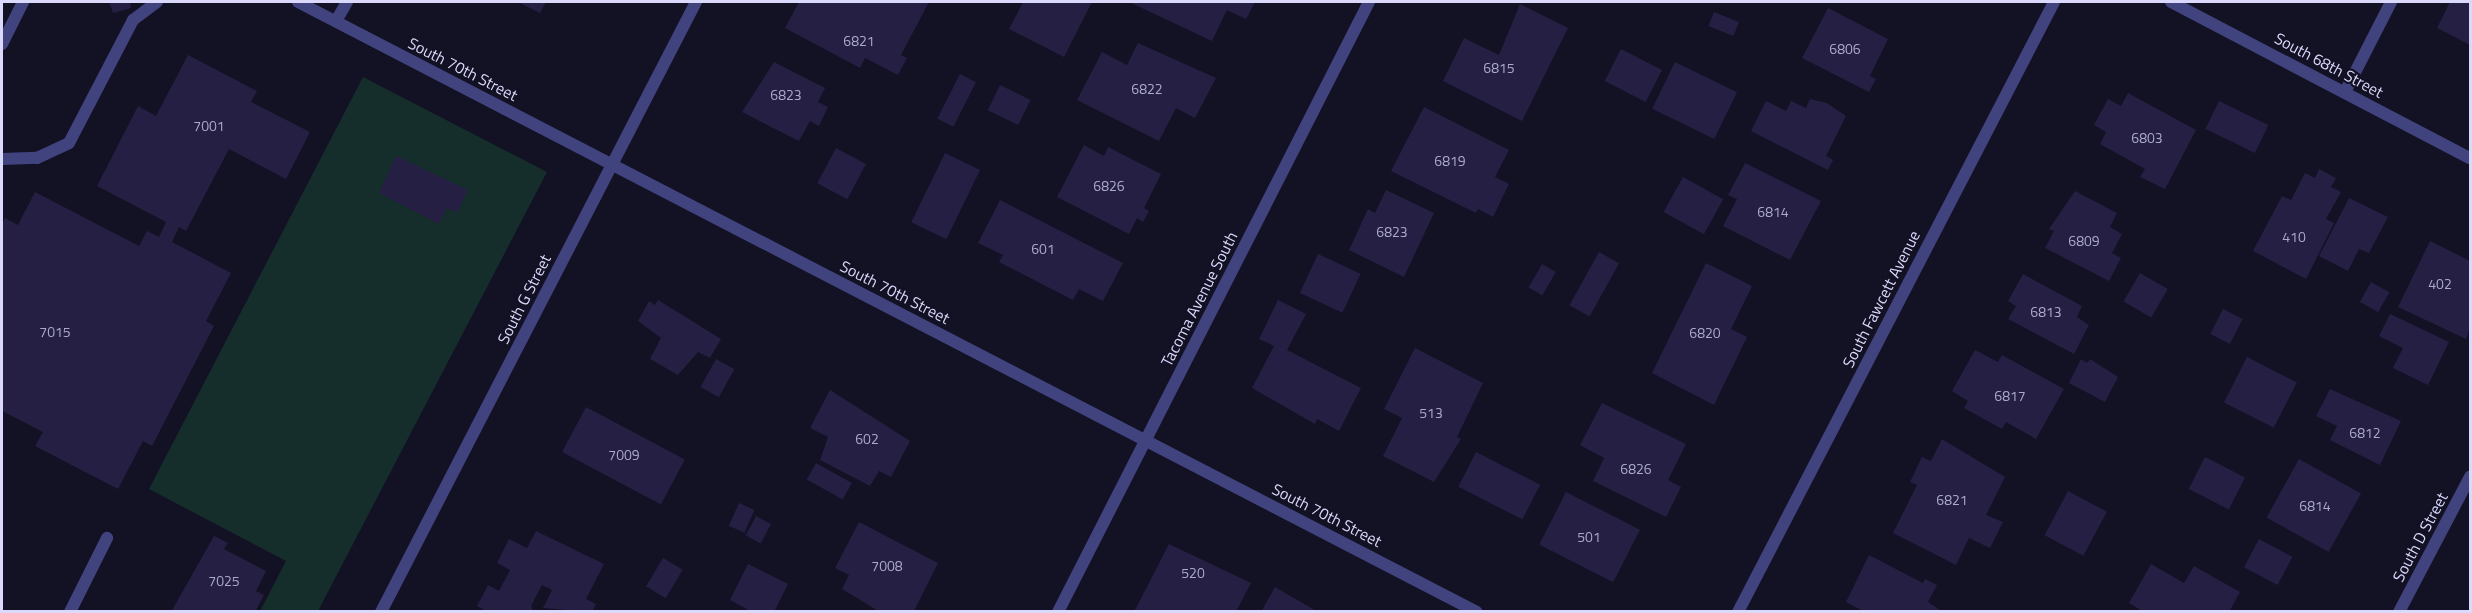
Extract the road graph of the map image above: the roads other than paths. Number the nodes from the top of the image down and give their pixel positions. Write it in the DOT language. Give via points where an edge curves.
graph roads {
  1 [pos="24,2"];
  2 [pos="157,2"];
  3 [pos="298,2"];
  4 [pos="347,2"];
  5 [pos="696,2"];
  6 [pos="1369,2"];
  7 [pos="2054,2"];
  8 [pos="2171,2"];
  9 [pos="2391,2"];
  10 [pos="336,21"];
  11 [pos="2,44"];
  12 [pos="2345,92"];
  13 [pos="2470,158"];
  14 [pos="2,159"];
  15 [pos="612,164"];
  16 [pos="1146,441"];
  17 [pos="2470,477"];
  18 [pos="107,538"];
  19 [pos="70,612"];
  20 [pos="381,612"];
  21 [pos="1058,612"];
  22 [pos="1478,612"];
  23 [pos="1738,612"];
  24 [pos="2399,612"];
  1 -- 11 [label="street"];
  2 -- 14 [label="street" via="133,20 69,143 36,158"];
  3 -- 10 [label="street, South 70th Street"];
  4 -- 10 [label="street"];
  5 -- 15 [label="street, South G Street"];
  6 -- 16 [label="street, Tacoma Avenue South"];
  7 -- 23 [label="street, South Fawcett Avenue"];
  8 -- 12 [label="street, South 68th Street"];
  9 -- 12 [label="street"];
  10 -- 15 [label="street, South 70th Street"];
  12 -- 13 [label="street, South 68th Street"];
  15 -- 16 [label="street, South 70th Street"];
  15 -- 20 [label="street, South G Street"];
  16 -- 21 [label="street, Tacoma Avenue South"];
  16 -- 22 [label="street, South 70th Street"];
  17 -- 24 [label="street, South D Street"];
  18 -- 19 [label="street"];
}
